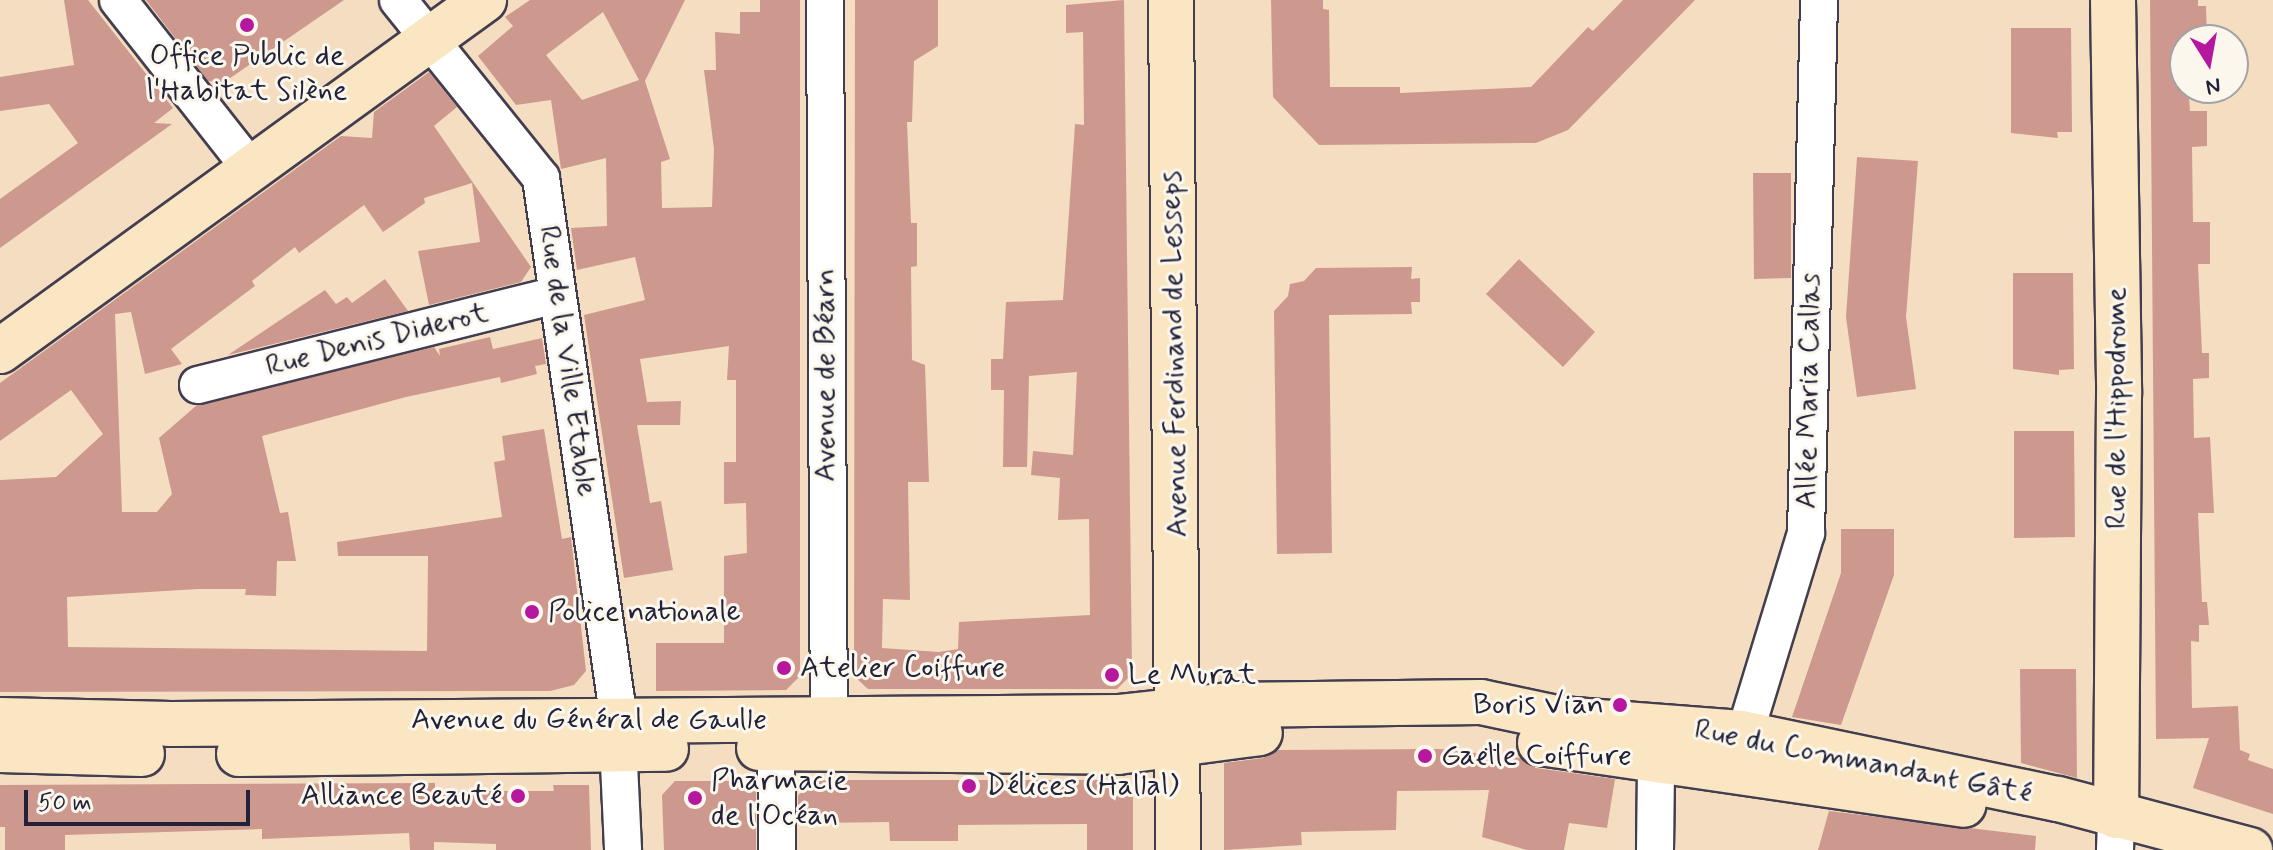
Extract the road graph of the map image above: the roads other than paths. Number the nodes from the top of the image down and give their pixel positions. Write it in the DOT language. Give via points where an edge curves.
graph roads {
  1 [pos="118,0"];
  2 [pos="398,0"];
  3 [pos="484,0"];
  4 [pos="825,0"];
  5 [pos="1171,0"];
  6 [pos="1819,0"];
  7 [pos="2113,0"];
  8 [pos="429,40"];
  9 [pos="251,169"];
  10 [pos="556,295"];
  11 [pos="0,351"];
  12 [pos="198,385"];
  13 [pos="0,720"];
  14 [pos="1178,725"];
  15 [pos="1560,733"];
  16 [pos="777,734"];
  17 [pos="828,734"];
  18 [pos="618,735"];
  19 [pos="0,750"];
  20 [pos="1738,753"];
  21 [pos="1656,762"];
  22 [pos="2116,833"];
  23 [pos="623,850"];
  24 [pos="777,850"];
  25 [pos="1178,850"];
  26 [pos="1655,850"];
  27 [pos="2250,850"];
  1 -- 9 [label="street"];
  2 -- 8 [label="street, Rue de la Ville Etable"];
  3 -- 8 [label="street"];
  4 -- 17 [label="street, Avenue de Béarn"];
  5 -- 14 [label="street, Avenue Ferdinand de Lesseps"];
  6 -- 20 [label="street, Allée Maria Callas" via="1806,533"];
  7 -- 22 [label="street, Rue de l'Hippodrome" via="2119,395"];
  8 -- 9 [label="street"];
  8 -- 10 [label="street, Rue de la Ville Etable" via="541,178"];
  9 -- 11 [label="street"];
  10 -- 12 [label="street, Rue Denis Diderot"];
  10 -- 18 [label="street, Rue de la Ville Etable"];
  13 -- 18 [label="street, Avenue du Général de Gaulle"];
  14 -- 15 [label="street, Rue du Commandant Gâté" via="1481,702"];
  14 -- 17 [label="street, Avenue du Général de Gaulle" via="1118,717"];
  14 -- 25 [label="street, Avenue Ferdinand de Lesseps"];
  15 -- 20 [label="street, Rue du Commandant Gâté"];
  15 -- 21 [label="street, Rue du Commandant Gâté"];
  16 -- 17 [label="street, Avenue du Général de Gaulle"];
  16 -- 18 [label="street, Avenue du Général de Gaulle"];
  16 -- 24 [label="street"];
  18 -- 19 [label="street, Avenue du Général de Gaulle" via="59,755"];
  18 -- 23 [label="street, Rue de la Ville Etable"];
  20 -- 21 [label="street, Rue du Commandant Gâté"];
  20 -- 22 [label="street, Rue du Commandant Gâté"];
  21 -- 26 [label="street"];
  22 -- 27 [label="street, Rue du Commandant Gâté"];
}
